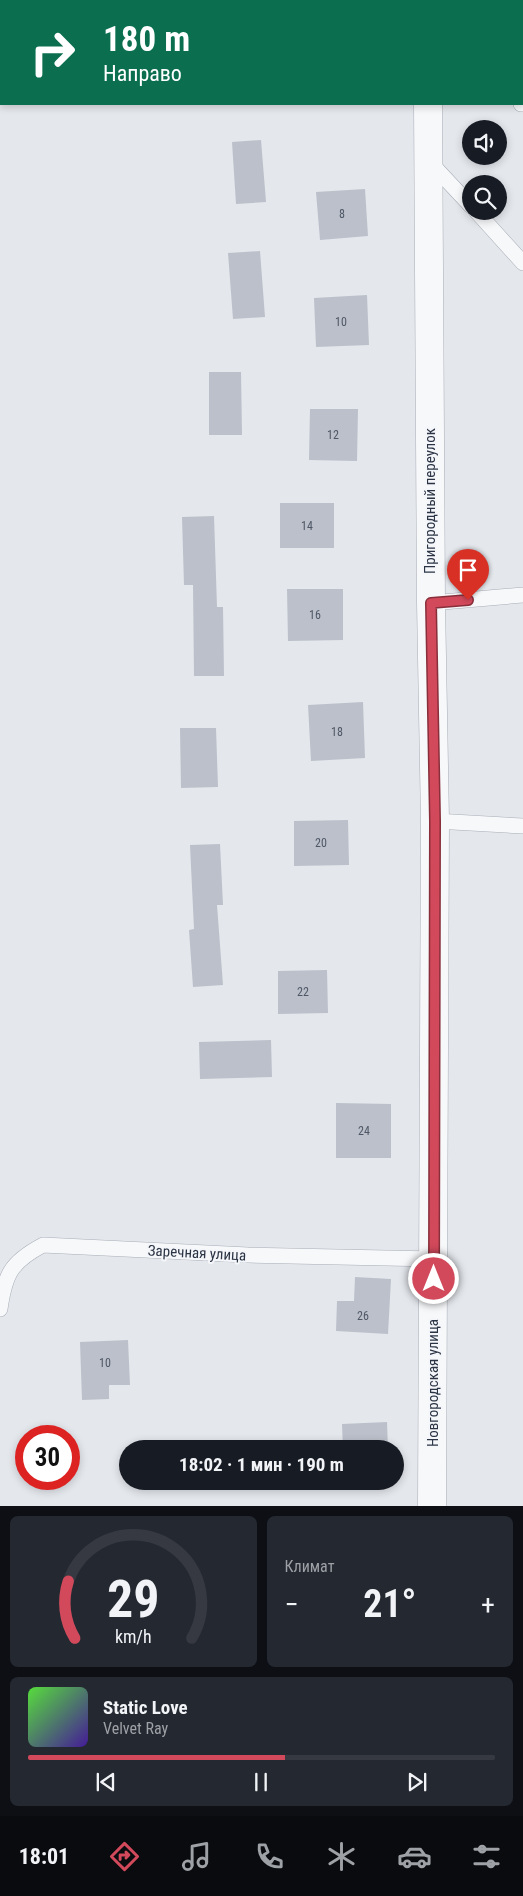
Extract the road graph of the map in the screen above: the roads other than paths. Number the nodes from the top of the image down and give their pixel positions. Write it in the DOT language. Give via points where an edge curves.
graph roads {
  1 [pos="428,105"];
  2 [pos="428,160"];
  3 [pos="462,196"];
  4 [pos="484,220"];
  5 [pos="523,263"];
  6 [pos="523,595"];
  7 [pos="431,603"];
  8 [pos="435,821"];
  9 [pos="523,826"];
  10 [pos="434,1259"];
  11 [pos="0,1309"];
  12 [pos="432,1506"];
  1 -- 2 [label="street, Пригородный переулок"];
  2 -- 3 [label="lane"];
  2 -- 7 [label="street, Пригородный переулок"];
  4 -- 5 [label="lane"];
  6 -- 7 [label="lane"];
  7 -- 8 [label="street, Пригородный переулок"];
  8 -- 9 [label="lane"];
  8 -- 10 [label="street, Пригородный переулок"];
  10 -- 11 [label="lane, Заречная улица" via="248,1255 43,1245 25,1254 7,1275"];
  10 -- 12 [label="street, Новгородская улица"];
}
